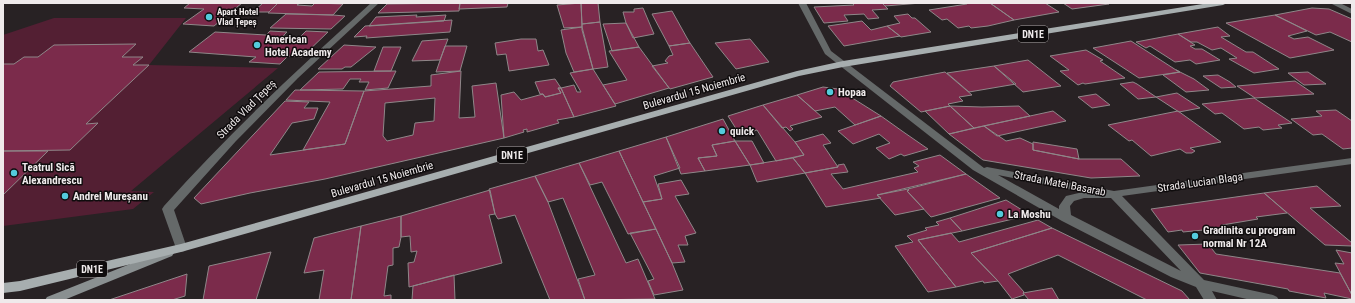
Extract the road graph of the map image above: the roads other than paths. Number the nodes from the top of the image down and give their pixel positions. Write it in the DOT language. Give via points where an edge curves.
graph roads {
  1 [pos="375,3"];
  2 [pos="802,3"];
  3 [pos="1223,3"];
  4 [pos="1334,3"];
  5 [pos="1352,12"];
  6 [pos="843,64"];
  7 [pos="1352,161"];
  8 [pos="977,168"];
  9 [pos="1114,194"];
  10 [pos="1066,218"];
  11 [pos="181,248"];
  12 [pos="1200,284"];
  13 [pos="3,288"];
  14 [pos="50,300"];
  15 [pos="1211,300"];
  16 [pos="1273,300"];
  1 -- 11 [label="street, Strada Vlad Țepeș" via="295,76 232,139 168,209"];
  2 -- 6 [label="street, Strada Matei Basarab" via="828,52"];
  3 -- 6 [label="main road, Bulevardul 15 Noiembrie / DN1E"];
  4 -- 5 [label="street"];
  6 -- 8 [label="street, Strada Matei Basarab"];
  6 -- 11 [label="main road, Bulevardul 15 Noiembrie / DN1E" via="797,74"];
  7 -- 9 [label="street, Strada Lucian Blaga"];
  8 -- 9 [label="street, Strada Matei Basarab"];
  8 -- 10 [label="street, Strada Matei Basarab"];
  9 -- 10 [label="street, Strada Lucian Blaga" via="1070,198 1064,206"];
  9 -- 12 [label="street, Strada Matei Basarab"];
  10 -- 12 [label="street, Strada Matei Basarab" via="1175,274"];
  11 -- 13 [label="main road, DN1E"];
  11 -- 14 [label="street"];
  12 -- 15 [label="street"];
  12 -- 16 [label="street, Strada Matei Basarab"];
}
